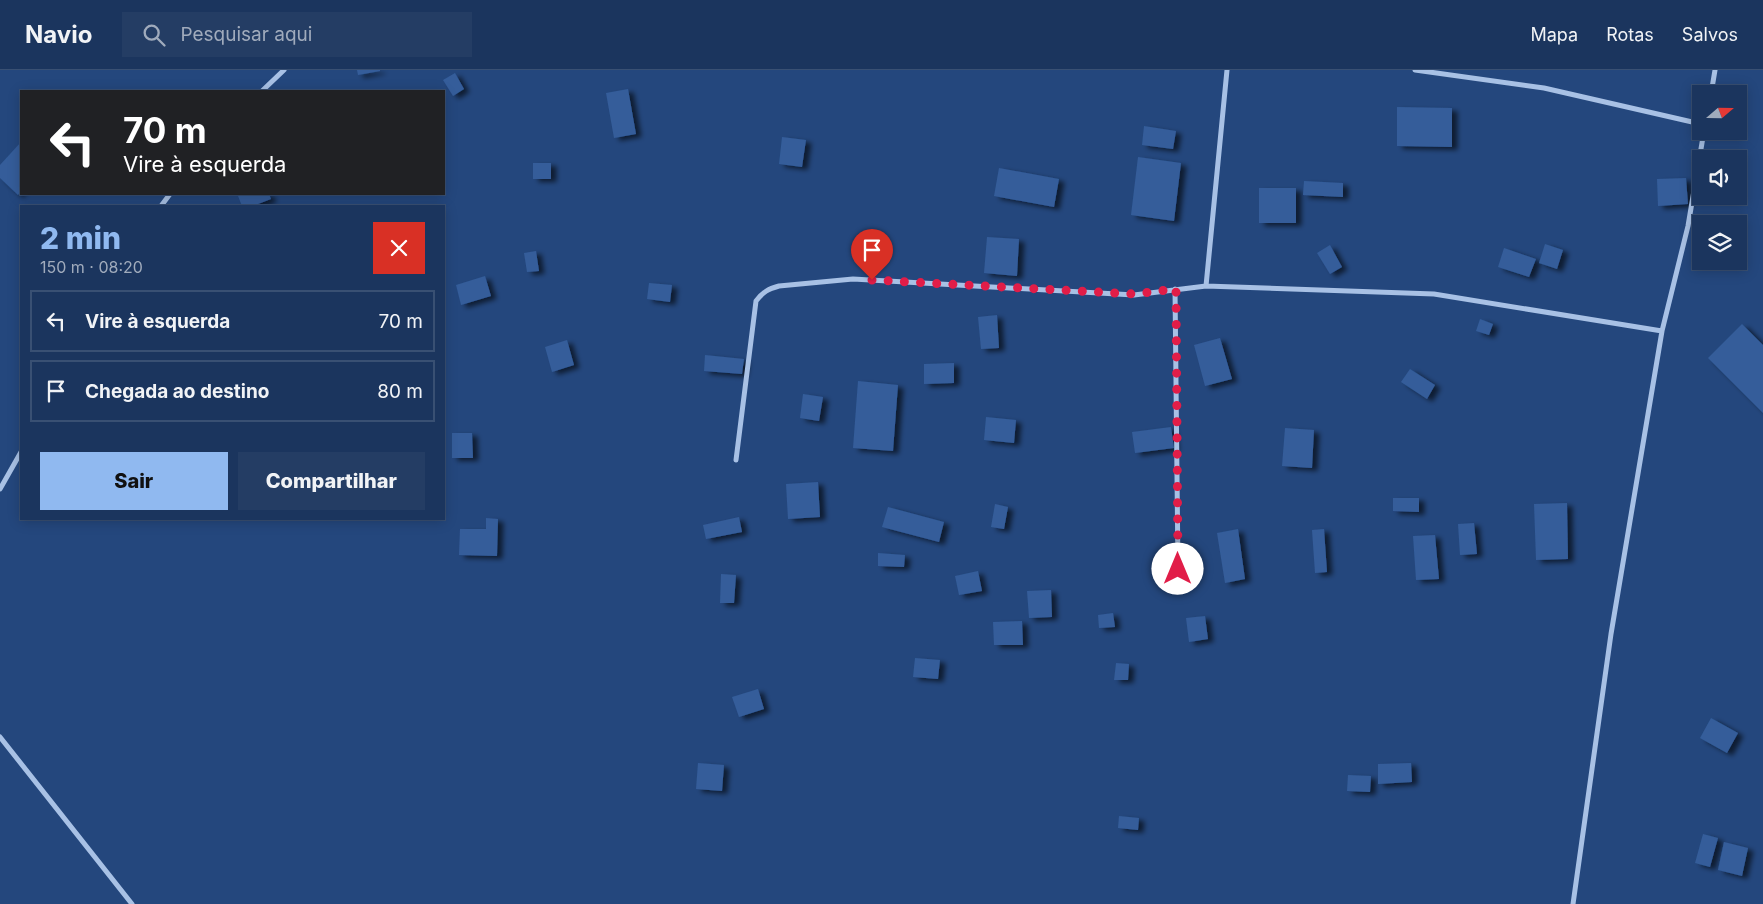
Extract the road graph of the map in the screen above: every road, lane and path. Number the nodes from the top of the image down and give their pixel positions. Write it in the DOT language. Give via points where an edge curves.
graph roads {
  1 [pos="284,70"];
  2 [pos="1227,70"];
  3 [pos="1415,70"];
  4 [pos="1715,70"];
  5 [pos="1712,85"];
  6 [pos="263,90"];
  7 [pos="1692,122"];
  8 [pos="1702,140"];
  9 [pos="1206,286"];
  10 [pos="1176,289"];
  11 [pos="1662,331"];
  12 [pos="20,454"];
  13 [pos="736,460"];
  14 [pos="0,489"];
  15 [pos="1178,569"];
  16 [pos="0,737"];
  17 [pos="132,904"];
  18 [pos="1573,904"];
  1 -- 6 [label="street"];
  2 -- 9 [label="street"];
  3 -- 7 [label="street" via="1544,88"];
  4 -- 5 [label="street"];
  8 -- 11 [label="street" via="1688,226"];
  9 -- 10 [label="street"];
  9 -- 11 [label="street" via="1434,294"];
  10 -- 13 [label="street" via="1134,294 853,279 770,288 756,301"];
  10 -- 15 [label="street"];
  11 -- 18 [label="street" via="1611,634"];
  12 -- 14 [label="street"];
  16 -- 17 [label="street"];
}
